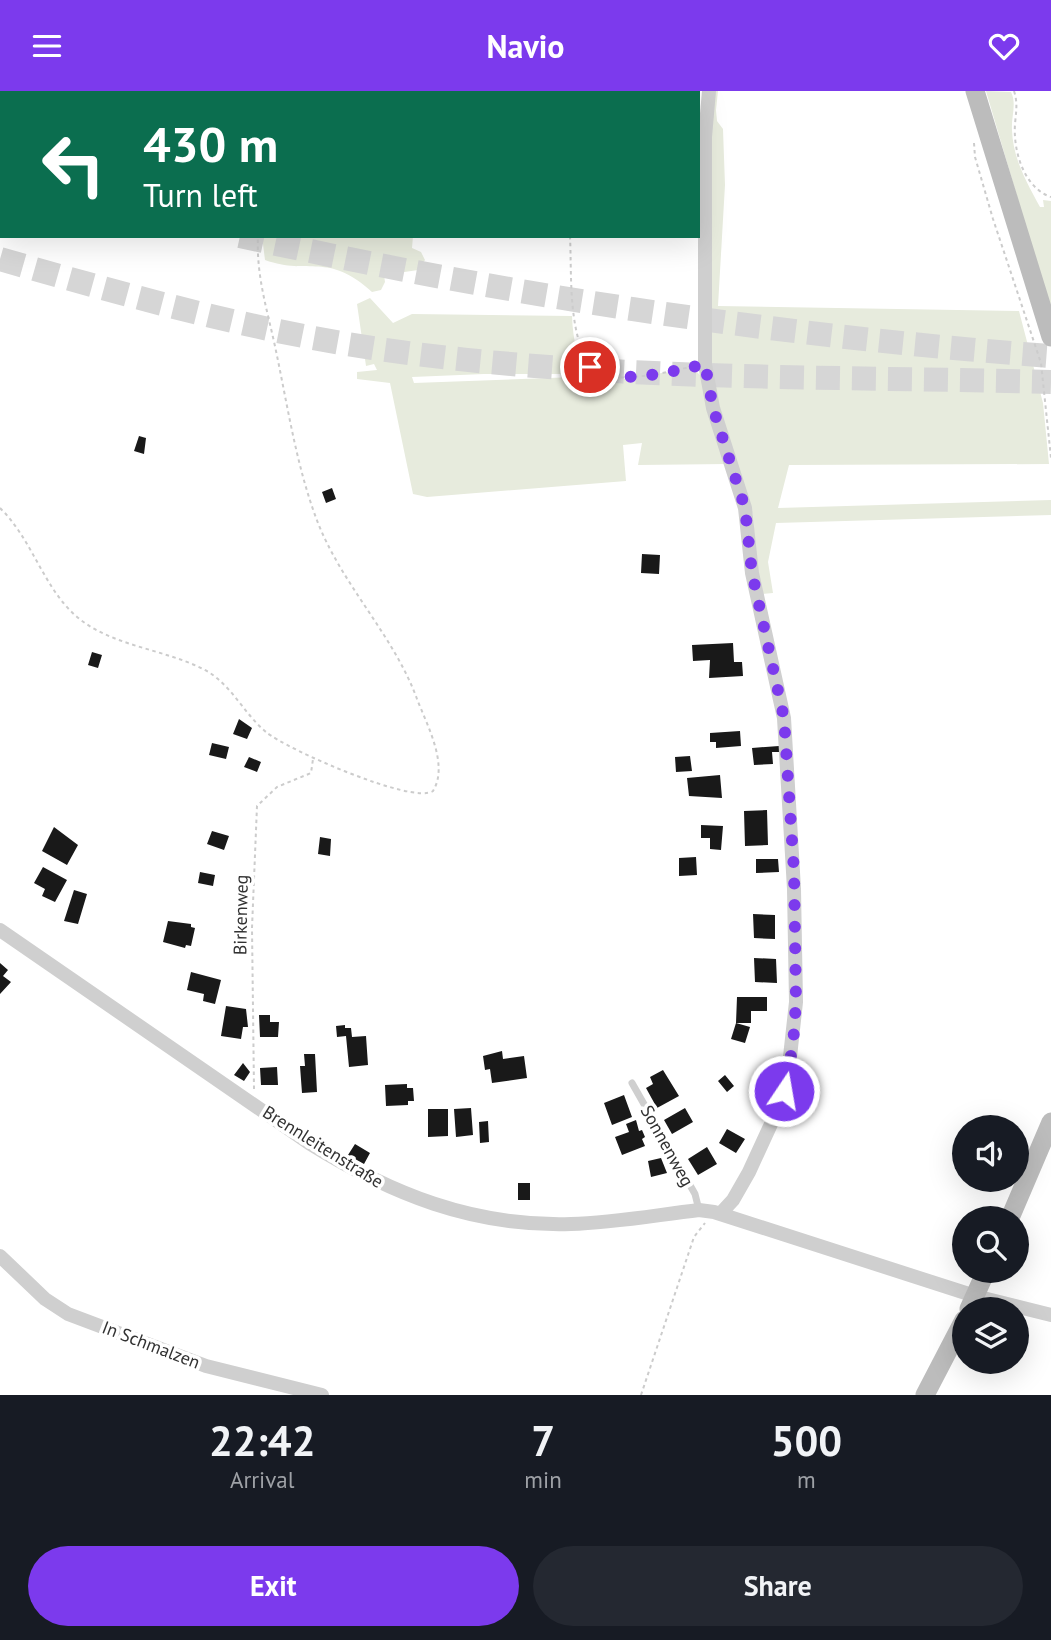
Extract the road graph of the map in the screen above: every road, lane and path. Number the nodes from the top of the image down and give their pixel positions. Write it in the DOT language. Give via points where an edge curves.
graph roads {
  1 [pos="709,91"];
  2 [pos="975,91"];
  3 [pos="1014,91"];
  4 [pos="988,133"];
  5 [pos="1051,197"];
  6 [pos="258,238"];
  7 [pos="570,238"];
  8 [pos="1051,337"];
  9 [pos="705,364"];
  10 [pos="1051,458"];
  11 [pos="0,508"];
  12 [pos="313,758"];
  13 [pos="0,930"];
  14 [pos="632,1083"];
  15 [pos="252,1103"];
  16 [pos="1051,1122"];
  17 [pos="1015,1206"];
  18 [pos="699,1210"];
  19 [pos="721,1213"];
  20 [pos="0,1256"];
  21 [pos="955,1297"];
  22 [pos="1029,1312"];
  23 [pos="1051,1315"];
  24 [pos="952,1343"];
  25 [pos="321,1395"];
  26 [pos="641,1395"];
  27 [pos="925,1395"];
  1 -- 9 [label="street"];
  2 -- 4 [label="street"];
  3 -- 5 [label="path" via="1016,143 1026,174 1038,193"];
  4 -- 8 [label="street"];
  4 -- 10 [label="path" via="974,142 975,157 1041,363"];
  6 -- 12 [label="path" via="258,281 318,523 353,590 410,680 432,738 439,776 433,791 420,794"];
  7 -- 9 [label="path" via="577,325 586,359 595,373 637,376"];
  9 -- 19 [label="street" via="713,408 745,508 752,573 781,695 788,746 794,889 795,1026 788,1075 760,1150"];
  11 -- 12 [label="path" via="24,536 76,616 100,631 203,669 226,685 267,734"];
  12 -- 15 [label="path, Birkenweg" via="311,773 277,787 257,806"];
  13 -- 15 [label="street, Brennleitenstraße"];
  14 -- 18 [label="lane, Sonnenweg" via="695,1194"];
  15 -- 18 [label="street, Brennleitenstraße" via="358,1173 466,1216 571,1224"];
  16 -- 17 [label="street"];
  18 -- 19 [label="street, Brennleitenstraße"];
  19 -- 21 [label="street, Brennleitenstraße"];
  19 -- 26 [label="path" via="694,1237"];
  20 -- 25 [label="street, In Schmalzen" via="45,1299 68,1314 206,1366"];
  22 -- 23 [label="street, Brennleitenstraße"];
  24 -- 27 [label="street"];
}
